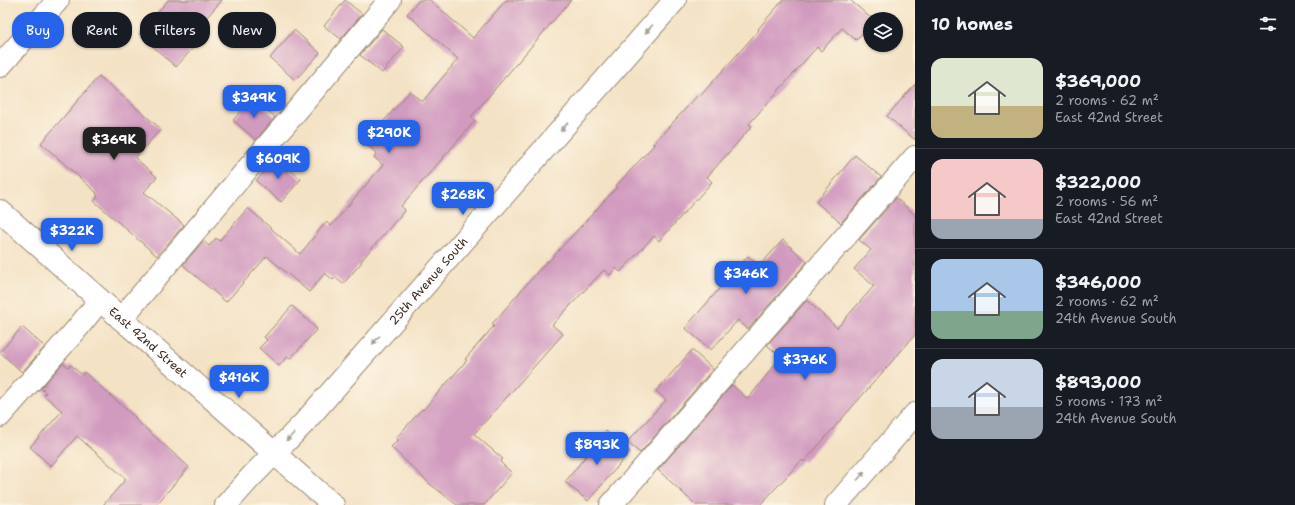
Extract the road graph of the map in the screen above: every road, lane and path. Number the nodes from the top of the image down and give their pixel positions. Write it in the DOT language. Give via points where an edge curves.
graph roads {
  1 [pos="58,0"];
  2 [pos="390,0"];
  3 [pos="675,0"];
  4 [pos="0,66"];
  5 [pos="915,157"];
  6 [pos="0,211"];
  7 [pos="100,300"];
  8 [pos="121,319"];
  9 [pos="915,414"];
  10 [pos="0,416"];
  11 [pos="274,453"];
  12 [pos="226,505"];
  13 [pos="333,505"];
  14 [pos="611,505"];
  15 [pos="836,505"];
  1 -- 4 [label="street"];
  2 -- 8 [label="street"];
  3 -- 11 [label="street, 25th Avenue South, one-way" via="303,424"];
  5 -- 14 [label="street"];
  6 -- 7 [label="street, East 42nd Street"];
  7 -- 8 [label="street, East 42nd Street"];
  7 -- 10 [label="street"];
  8 -- 11 [label="street, East 42nd Street"];
  15 -- 9 [label="street, one-way"];
  11 -- 12 [label="street, 25th Avenue South"];
  11 -- 13 [label="street, East 42nd Street"];
}
